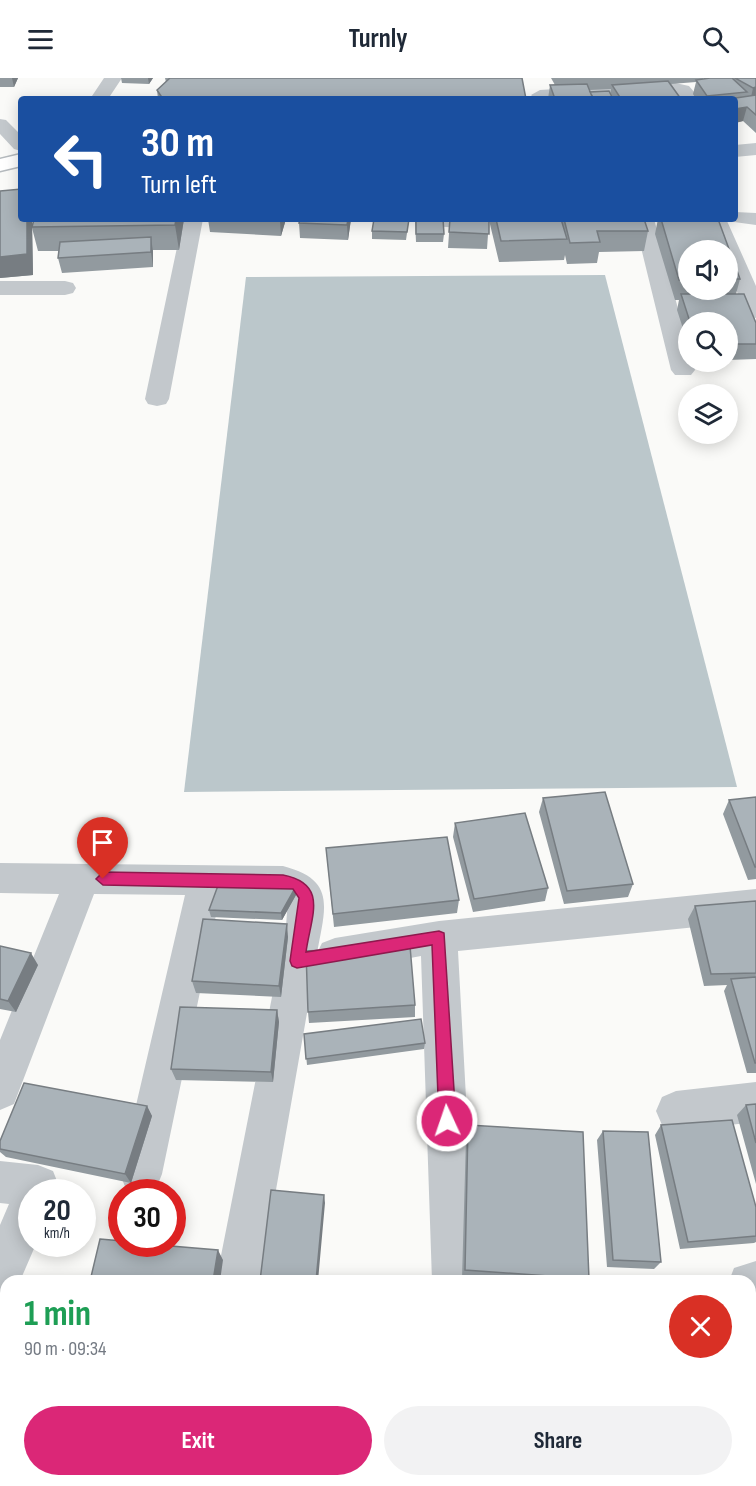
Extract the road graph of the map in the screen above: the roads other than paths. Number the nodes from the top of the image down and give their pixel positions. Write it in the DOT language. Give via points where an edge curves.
graph roads {
  1 [pos="113,78"];
  2 [pos="540,91"];
  3 [pos="101,96"];
  4 [pos="688,96"];
  5 [pos="0,124"];
  6 [pos="18,142"];
  7 [pos="756,149"];
  8 [pos="738,151"];
  9 [pos="18,161"];
  10 [pos="0,165"];
  11 [pos="738,218"];
  12 [pos="756,219"];
  13 [pos="193,222"];
  14 [pos="645,222"];
  15 [pos="717,222"];
  16 [pos="0,288"];
  17 [pos="65,288"];
  18 [pos="756,311"];
  19 [pos="678,351"];
  20 [pos="158,399"];
  21 [pos="0,878"];
  22 [pos="83,878"];
  23 [pos="206,880"];
  24 [pos="756,905"];
  25 [pos="439,937"];
  26 [pos="297,961"];
  27 [pos="0,1090"];
  28 [pos="756,1102"];
  29 [pos="676,1111"];
  30 [pos="141,1174"];
  31 [pos="0,1182"];
  32 [pos="18,1184"];
  33 [pos="18,1234"];
  34 [pos="0,1275"];
  35 [pos="239,1275"];
  36 [pos="454,1275"];
  1 -- 3 [label="street"];
  2 -- 4 [label="street" via="670,87 683,90"];
  5 -- 6 [label="street"];
  7 -- 8 [label="street"];
  9 -- 10 [label="main road"];
  11 -- 12 [label="street"];
  13 -- 20 [label="street"];
  14 -- 19 [label="street"];
  15 -- 18 [label="street"];
  16 -- 17 [label="street"];
  21 -- 22 [label="street"];
  22 -- 23 [label="street"];
  22 -- 27 [label="street"];
  23 -- 26 [label="street" via="283,881 297,884 305,891"];
  23 -- 30 [label="street"];
  24 -- 25 [label="street"];
  25 -- 26 [label="street"];
  25 -- 36 [label="street"];
  26 -- 35 [label="street"];
  28 -- 29 [label="street"];
  31 -- 32 [label="street"];
  33 -- 34 [label="street"];
}
